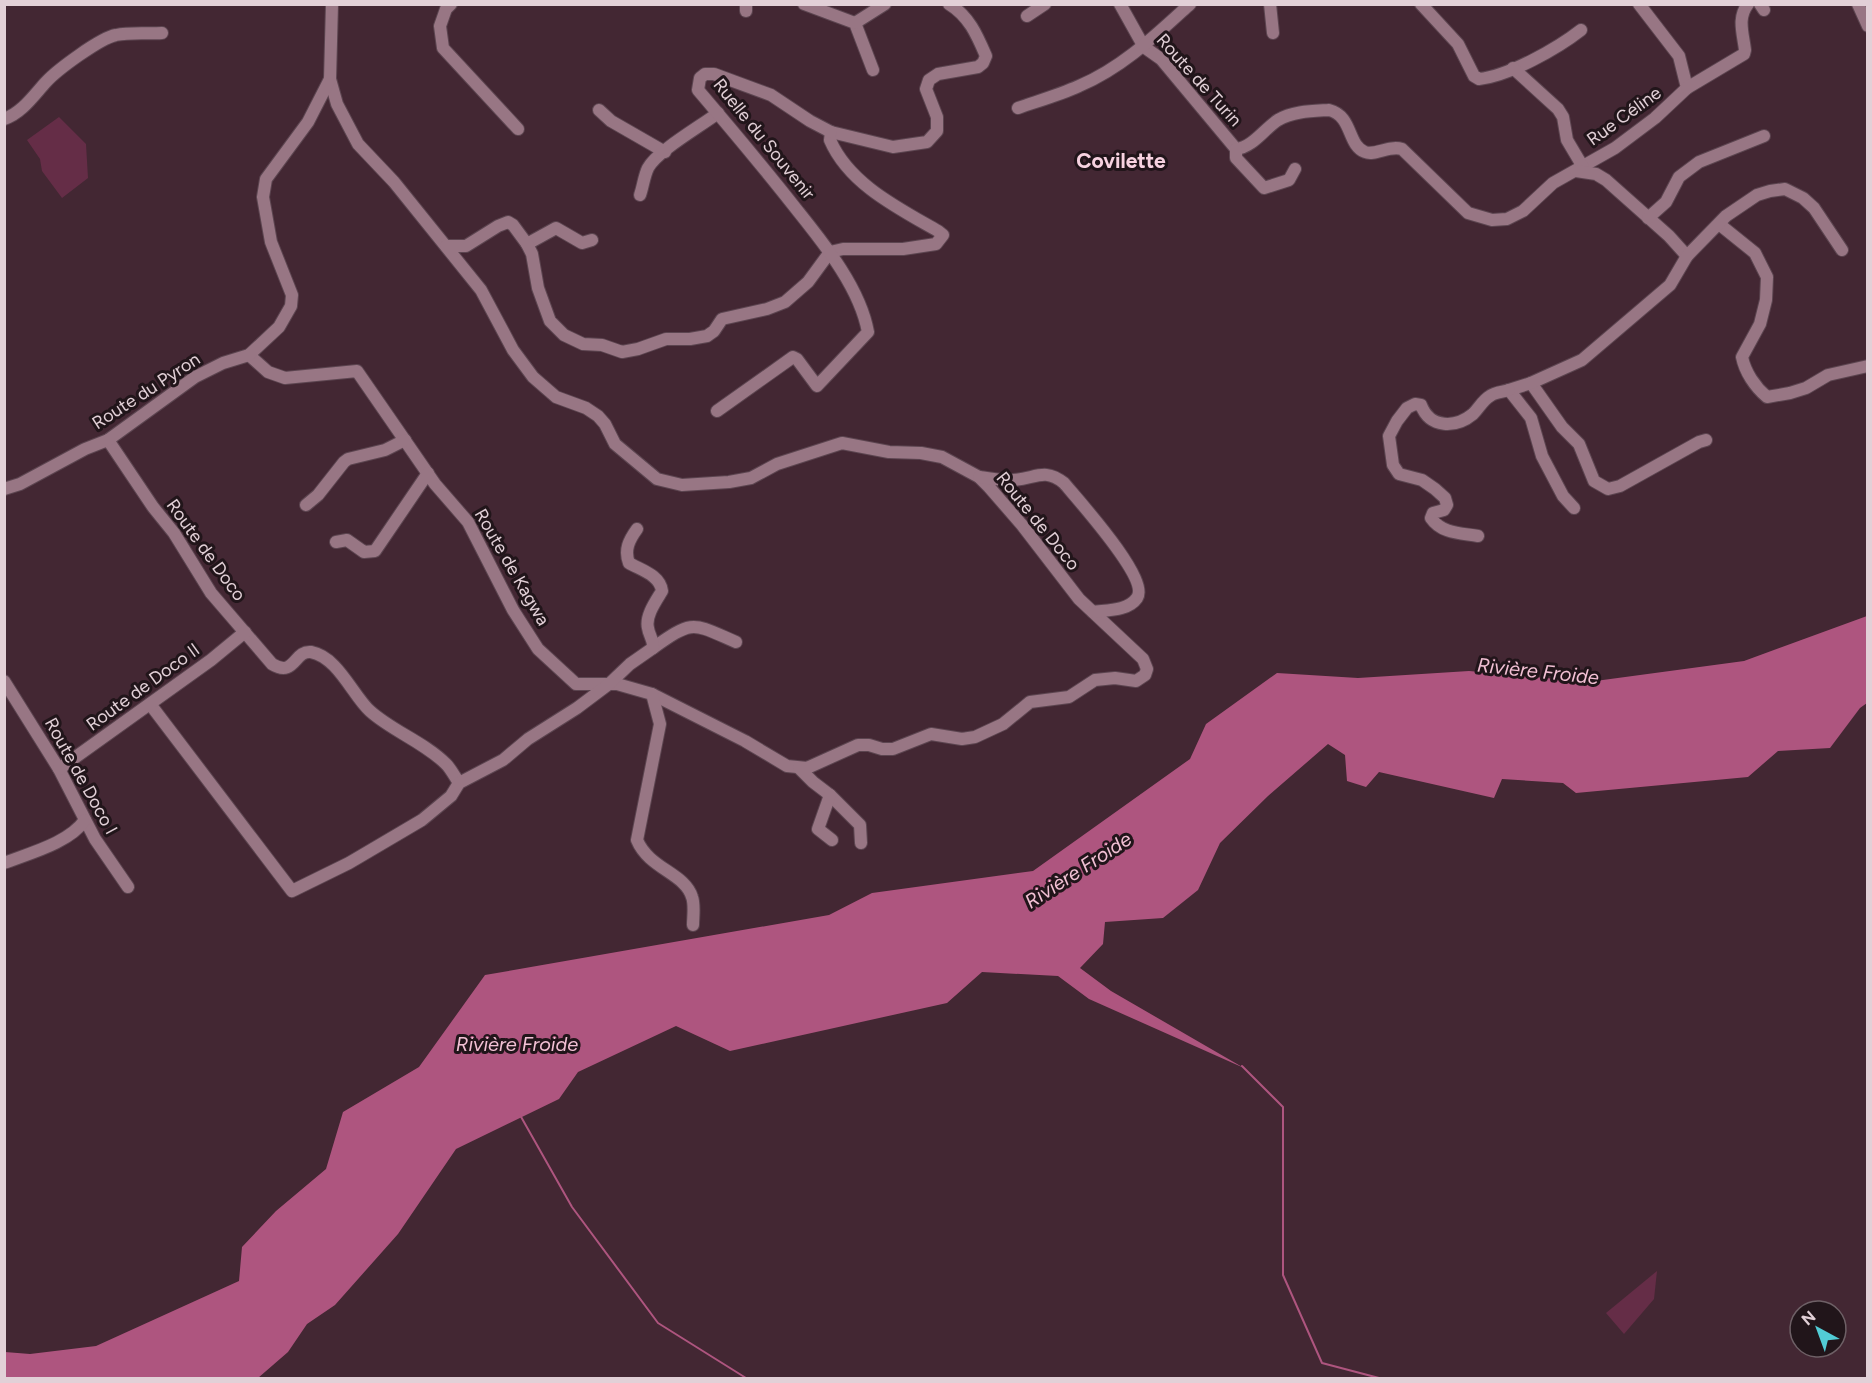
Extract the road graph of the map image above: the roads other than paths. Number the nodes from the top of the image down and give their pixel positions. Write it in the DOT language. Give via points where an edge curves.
graph roads {
  1 [pos="332,4"];
  2 [pos="451,4"];
  3 [pos="804,4"];
  4 [pos="885,4"];
  5 [pos="949,4"];
  6 [pos="1045,4"];
  7 [pos="1120,4"];
  8 [pos="1190,4"];
  9 [pos="1270,4"];
  10 [pos="1420,4"];
  11 [pos="1639,4"];
  12 [pos="1748,4"];
  13 [pos="1858,4"];
  14 [pos="1027,16"];
  15 [pos="855,23"];
  16 [pos="1868,26"];
  17 [pos="1581,30"];
  18 [pos="162,33"];
  19 [pos="1273,33"];
  20 [pos="1144,47"];
  21 [pos="1513,68"];
  22 [pos="873,70"];
  23 [pos="330,79"];
  24 [pos="1688,88"];
  25 [pos="1018,108"];
  26 [pos="599,110"];
  27 [pos="718,113"];
  28 [pos="4,119"];
  29 [pos="518,129"];
  30 [pos="831,132"];
  31 [pos="1764,136"];
  32 [pos="1236,148"];
  33 [pos="665,152"];
  34 [pos="1582,168"];
  35 [pos="1294,170"];
  36 [pos="640,195"];
  37 [pos="1648,218"];
  38 [pos="1719,224"];
  39 [pos="592,240"];
  40 [pos="527,244"];
  41 [pos="446,246"];
  42 [pos="1842,250"];
  43 [pos="830,252"];
  44 [pos="1687,256"];
  45 [pos="249,355"];
  46 [pos="1868,366"];
  47 [pos="1531,383"];
  48 [pos="1509,390"];
  49 [pos="717,411"];
  50 [pos="108,440"];
  51 [pos="405,440"];
  52 [pos="1706,440"];
  53 [pos="428,473"];
  54 [pos="979,477"];
  55 [pos="4,489"];
  56 [pos="306,505"];
  57 [pos="1574,508"];
  58 [pos="637,529"];
  59 [pos="1478,536"];
  60 [pos="336,542"];
  61 [pos="1093,612"];
  62 [pos="245,632"];
  63 [pos="736,642"];
  64 [pos="653,648"];
  65 [pos="4,681"];
  66 [pos="609,684"];
  67 [pos="652,694"];
  68 [pos="150,704"];
  69 [pos="799,768"];
  70 [pos="59,769"];
  71 [pos="459,783"];
  72 [pos="830,795"];
  73 [pos="85,820"];
  74 [pos="832,840"];
  75 [pos="861,843"];
  76 [pos="4,863"];
  77 [pos="128,887"];
  78 [pos="693,925"];
  1 -- 23 [label="street, Route du Pyron"];
  2 -- 29 [label="street" via="440,26 443,48"];
  3 -- 15 [label="street"];
  4 -- 15 [label="street"];
  5 -- 30 [label="street" via="961,11 986,56 978,67 938,74 929,80 926,89 937,117 937,131 927,142 893,147"];
  6 -- 14 [label="street"];
  7 -- 20 [label="street, Route de Turin"];
  8 -- 20 [label="street"];
  9 -- 19 [label="street"];
  10 -- 21 [label="street" via="1458,44 1479,80"];
  11 -- 24 [label="street, Rue Céline" via="1679,56"];
  12 -- 24 [label="street" via="1741,21 1744,54"];
  13 -- 16 [label="street"];
  15 -- 22 [label="street"];
  17 -- 21 [label="street" via="1563,44"];
  18 -- 28 [label="street" via="105,39 52,76 27,104"];
  20 -- 25 [label="street" via="1080,86"];
  20 -- 32 [label="street, Route de Turin" via="1161,59"];
  21 -- 34 [label="street" via="1558,109 1567,140"];
  23 -- 41 [label="street, Route de Doco" via="337,104 358,144"];
  23 -- 45 [label="street, Route du Pyron" via="308,122 266,179 263,197 271,242 292,296 279,327"];
  24 -- 34 [label="street, Rue Céline" via="1655,118"];
  26 -- 33 [label="street"];
  27 -- 30 [label="street, Ruelle du Souvenir" via="698,90 705,74 771,95"];
  27 -- 33 [label="street"];
  27 -- 43 [label="street, Ruelle du Souvenir"];
  30 -- 43 [label="street" via="832,146 878,195 943,235 936,244 903,249"];
  31 -- 37 [label="street" via="1700,162 1679,177 1666,202"];
  32 -- 34 [label="street, Route de Turin" via="1244,148 1288,115 1336,111 1363,151 1402,149 1468,213 1492,220 1508,219 1523,211 1553,183"];
  32 -- 35 [label="street" via="1236,158 1264,188 1286,181"];
  33 -- 36 [label="street" via="648,169"];
  34 -- 37 [label="street" via="1606,180"];
  37 -- 44 [label="street"];
  38 -- 42 [label="street" via="1757,195 1785,189 1814,208"];
  38 -- 44 [label="street"];
  38 -- 46 [label="street" via="1755,253 1767,277 1760,324 1742,357 1759,390 1767,397 1790,393 1828,375"];
  39 -- 40 [label="street" via="582,243 556,228"];
  40 -- 41 [label="street" via="508,222 466,246"];
  40 -- 43 [label="street" via="550,321 564,335 583,344 622,352 666,339 707,336 722,320 785,302 808,282"];
  41 -- 54 [label="street, Route de Doco" via="481,290 513,350 533,377 556,397 598,417 615,444 657,479 682,485 751,478 777,464 842,443 942,457"];
  43 -- 49 [label="street, Ruelle du Souvenir" via="865,313 868,332 816,386 793,357"];
  44 -- 47 [label="street" via="1670,285 1582,360"];
  45 -- 50 [label="street, Route du Pyron" via="195,377"];
  45 -- 51 [label="street, Route de Kagwa" via="268,372 285,378 357,371"];
  47 -- 48 [label="street"];
  47 -- 52 [label="street" via="1579,444 1594,481 1608,489"];
  48 -- 57 [label="street" via="1531,418 1542,456 1555,483"];
  48 -- 59 [label="street" via="1491,395 1473,414 1447,425 1428,417 1421,405 1415,404 1407,408 1389,436 1393,465 1399,474 1422,480 1445,498 1444,510 1433,513 1434,523 1447,531"];
  50 -- 55 [label="street, Route du Pyron"];
  50 -- 62 [label="street, Route de Doco" via="211,592"];
  51 -- 53 [label="street, Route de Kagwa"];
  51 -- 56 [label="street" via="385,450 348,459"];
  53 -- 60 [label="street" via="375,551 364,552 347,540"];
  53 -- 66 [label="street, Route de Kagwa" via="468,522 513,610 538,649 576,684"];
  54 -- 61 [label="street, Route de Doco"];
  54 -- 61 [label="street" via="1014,480 1041,474 1055,476 1064,483 1115,546 1139,586 1136,600 1128,606"];
  58 -- 64 [label="street" via="627,544 627,559 658,579 662,591 647,621"];
  61 -- 69 [label="street, Route de Doco" via="1147,664 1142,679 1095,680 1069,697 1030,702 1003,724 975,737 931,734 893,749 858,745"];
  62 -- 68 [label="street, Route de Doco II"];
  62 -- 71 [label="street, Route de Doco" via="280,669 305,653 322,657 346,678 369,710 447,764"];
  63 -- 64 [label="street" via="700,626 686,627"];
  64 -- 66 [label="street"];
  65 -- 70 [label="street, Route de Doco I"];
  66 -- 67 [label="street, Route de Kagwa"];
  66 -- 71 [label="street" via="503,760"];
  67 -- 69 [label="street" via="787,766"];
  67 -- 78 [label="street" via="660,724 637,840 649,860 686,886 693,898"];
  68 -- 70 [label="street, Route de Doco II"];
  68 -- 71 [label="street" via="292,891 422,820 451,796"];
  69 -- 72 [label="street"];
  70 -- 73 [label="street, Route de Doco I"];
  72 -- 74 [label="street" via="818,829"];
  72 -- 75 [label="street" via="860,825"];
  73 -- 76 [label="street" via="71,834"];
  73 -- 77 [label="street, Route de Doco I"];
}
